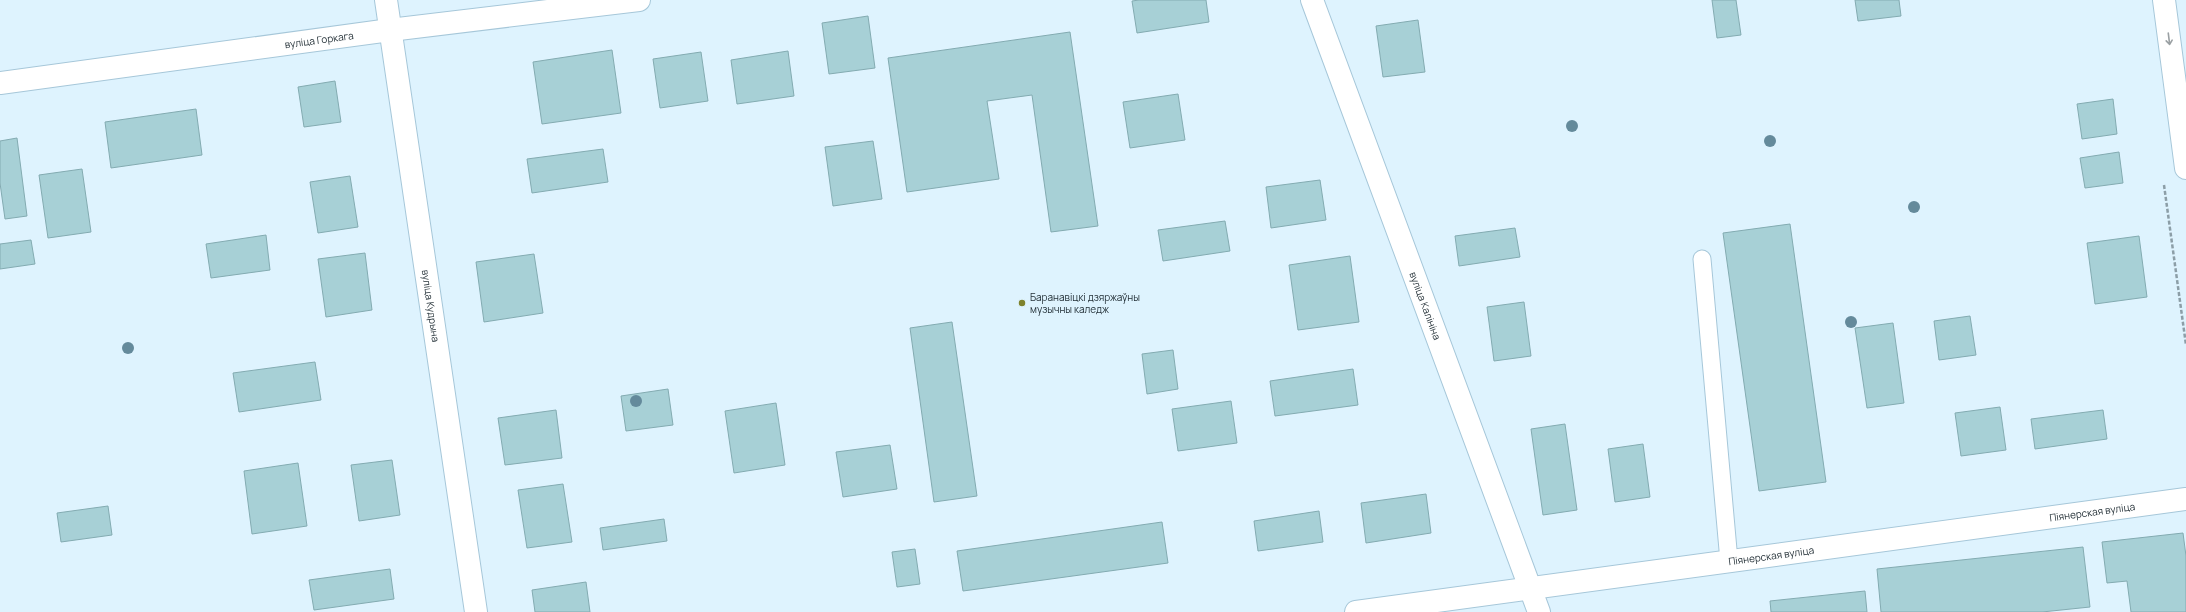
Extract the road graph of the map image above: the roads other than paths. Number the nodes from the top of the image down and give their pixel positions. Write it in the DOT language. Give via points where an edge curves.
graph roads {
  1 [pos="386,0"];
  2 [pos="639,0"];
  3 [pos="1312,0"];
  4 [pos="2164,0"];
  5 [pos="390,30"];
  6 [pos="0,83"];
  7 [pos="2186,168"];
  8 [pos="1702,259"];
  9 [pos="2186,499"];
  10 [pos="1729,561"];
  11 [pos="1530,589"];
  12 [pos="476,612"];
  13 [pos="1356,612"];
  14 [pos="1539,612"];
  1 -- 5 [label="street, вуліца Кудрына"];
  2 -- 5 [label="street, вуліца Горкага"];
  3 -- 11 [label="street, вуліца Калініна"];
  4 -- 7 [label="street, one-way"];
  5 -- 6 [label="street, вуліца Горкага"];
  5 -- 12 [label="street, вуліца Кудрына"];
  8 -- 10 [label="lane"];
  9 -- 10 [label="street, Піянерская вуліца"];
  10 -- 11 [label="street, Піянерская вуліца"];
  11 -- 13 [label="street, Піянерская вуліца"];
  11 -- 14 [label="street, вуліца Калініна"];
}
